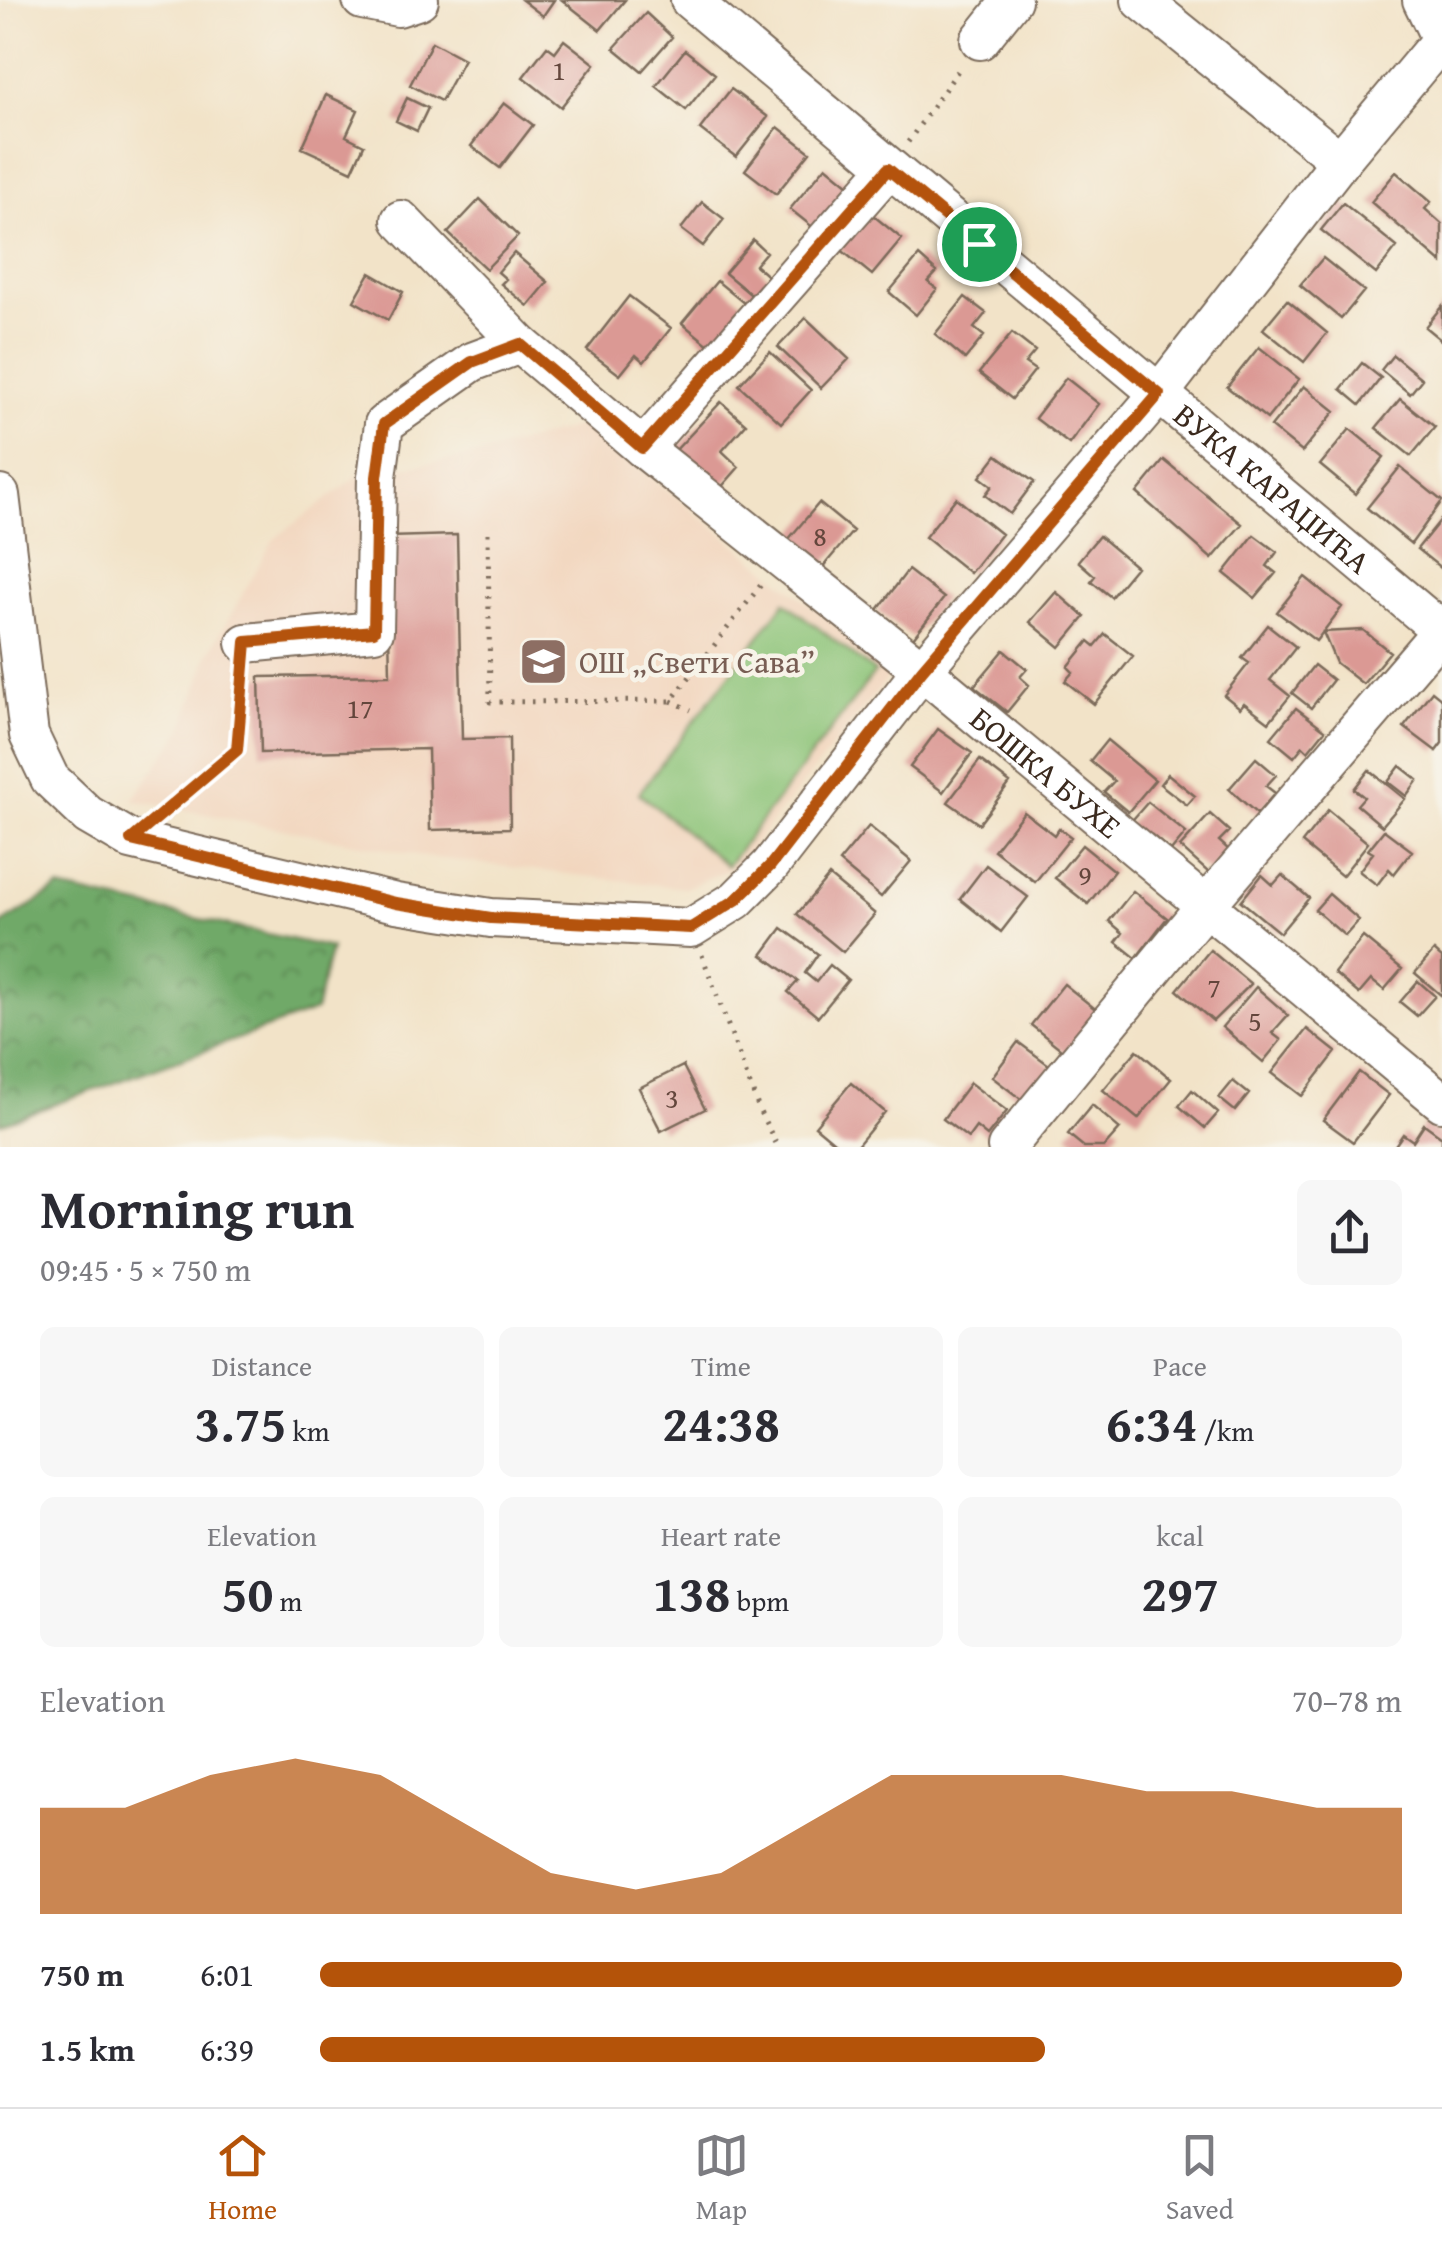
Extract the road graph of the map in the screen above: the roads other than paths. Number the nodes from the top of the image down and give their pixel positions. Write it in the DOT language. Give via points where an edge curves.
graph roads {
  1 [pos="362,0"];
  2 [pos="419,0"];
  3 [pos="690,0"];
  4 [pos="1012,0"];
  5 [pos="1141,0"];
  6 [pos="1422,0"];
  7 [pos="980,40"];
  8 [pos="1442,40"];
  9 [pos="1340,161"];
  10 [pos="888,169"];
  11 [pos="401,220"];
  12 [pos="520,344"];
  13 [pos="1159,394"];
  14 [pos="642,448"];
  15 [pos="0,495"];
  16 [pos="1442,630"];
  17 [pos="246,642"];
  18 [pos="922,670"];
  19 [pos="0,700"];
  20 [pos="29,735"];
  21 [pos="1206,905"];
  22 [pos="1442,1102"];
  23 [pos="1006,1147"];
  1 -- 2 [label="street" via="398,7"];
  3 -- 10 [label="street, ВУКА КАРАЏИЋА"];
  4 -- 7 [label="street"];
  5 -- 9 [label="street"];
  6 -- 8 [label="street"];
  8 -- 9 [label="street"];
  9 -- 13 [label="street"];
  10 -- 13 [label="street, ВУКА КАРАЏИЋА"];
  10 -- 14 [label="street"];
  11 -- 12 [label="street, БОШКА БУХЕ"];
  12 -- 14 [label="street, БОШКА БУХЕ"];
  12 -- 17 [label="street" via="472,362 384,424 374,631"];
  13 -- 16 [label="street, ВУКА КАРАЏИЋА"];
  13 -- 18 [label="street"];
  14 -- 18 [label="street, БОШКА БУХЕ"];
  15 -- 20 [label="street"];
  16 -- 21 [label="street"];
  18 -- 20 [label="street" via="770,866 736,900 691,928 491,918 396,903 131,840 88,815 50,779"];
  18 -- 21 [label="street, БОШКА БУХЕ"];
  19 -- 20 [label="street"];
  21 -- 22 [label="street, БОШКА БУХЕ"];
  21 -- 23 [label="street"];
}
